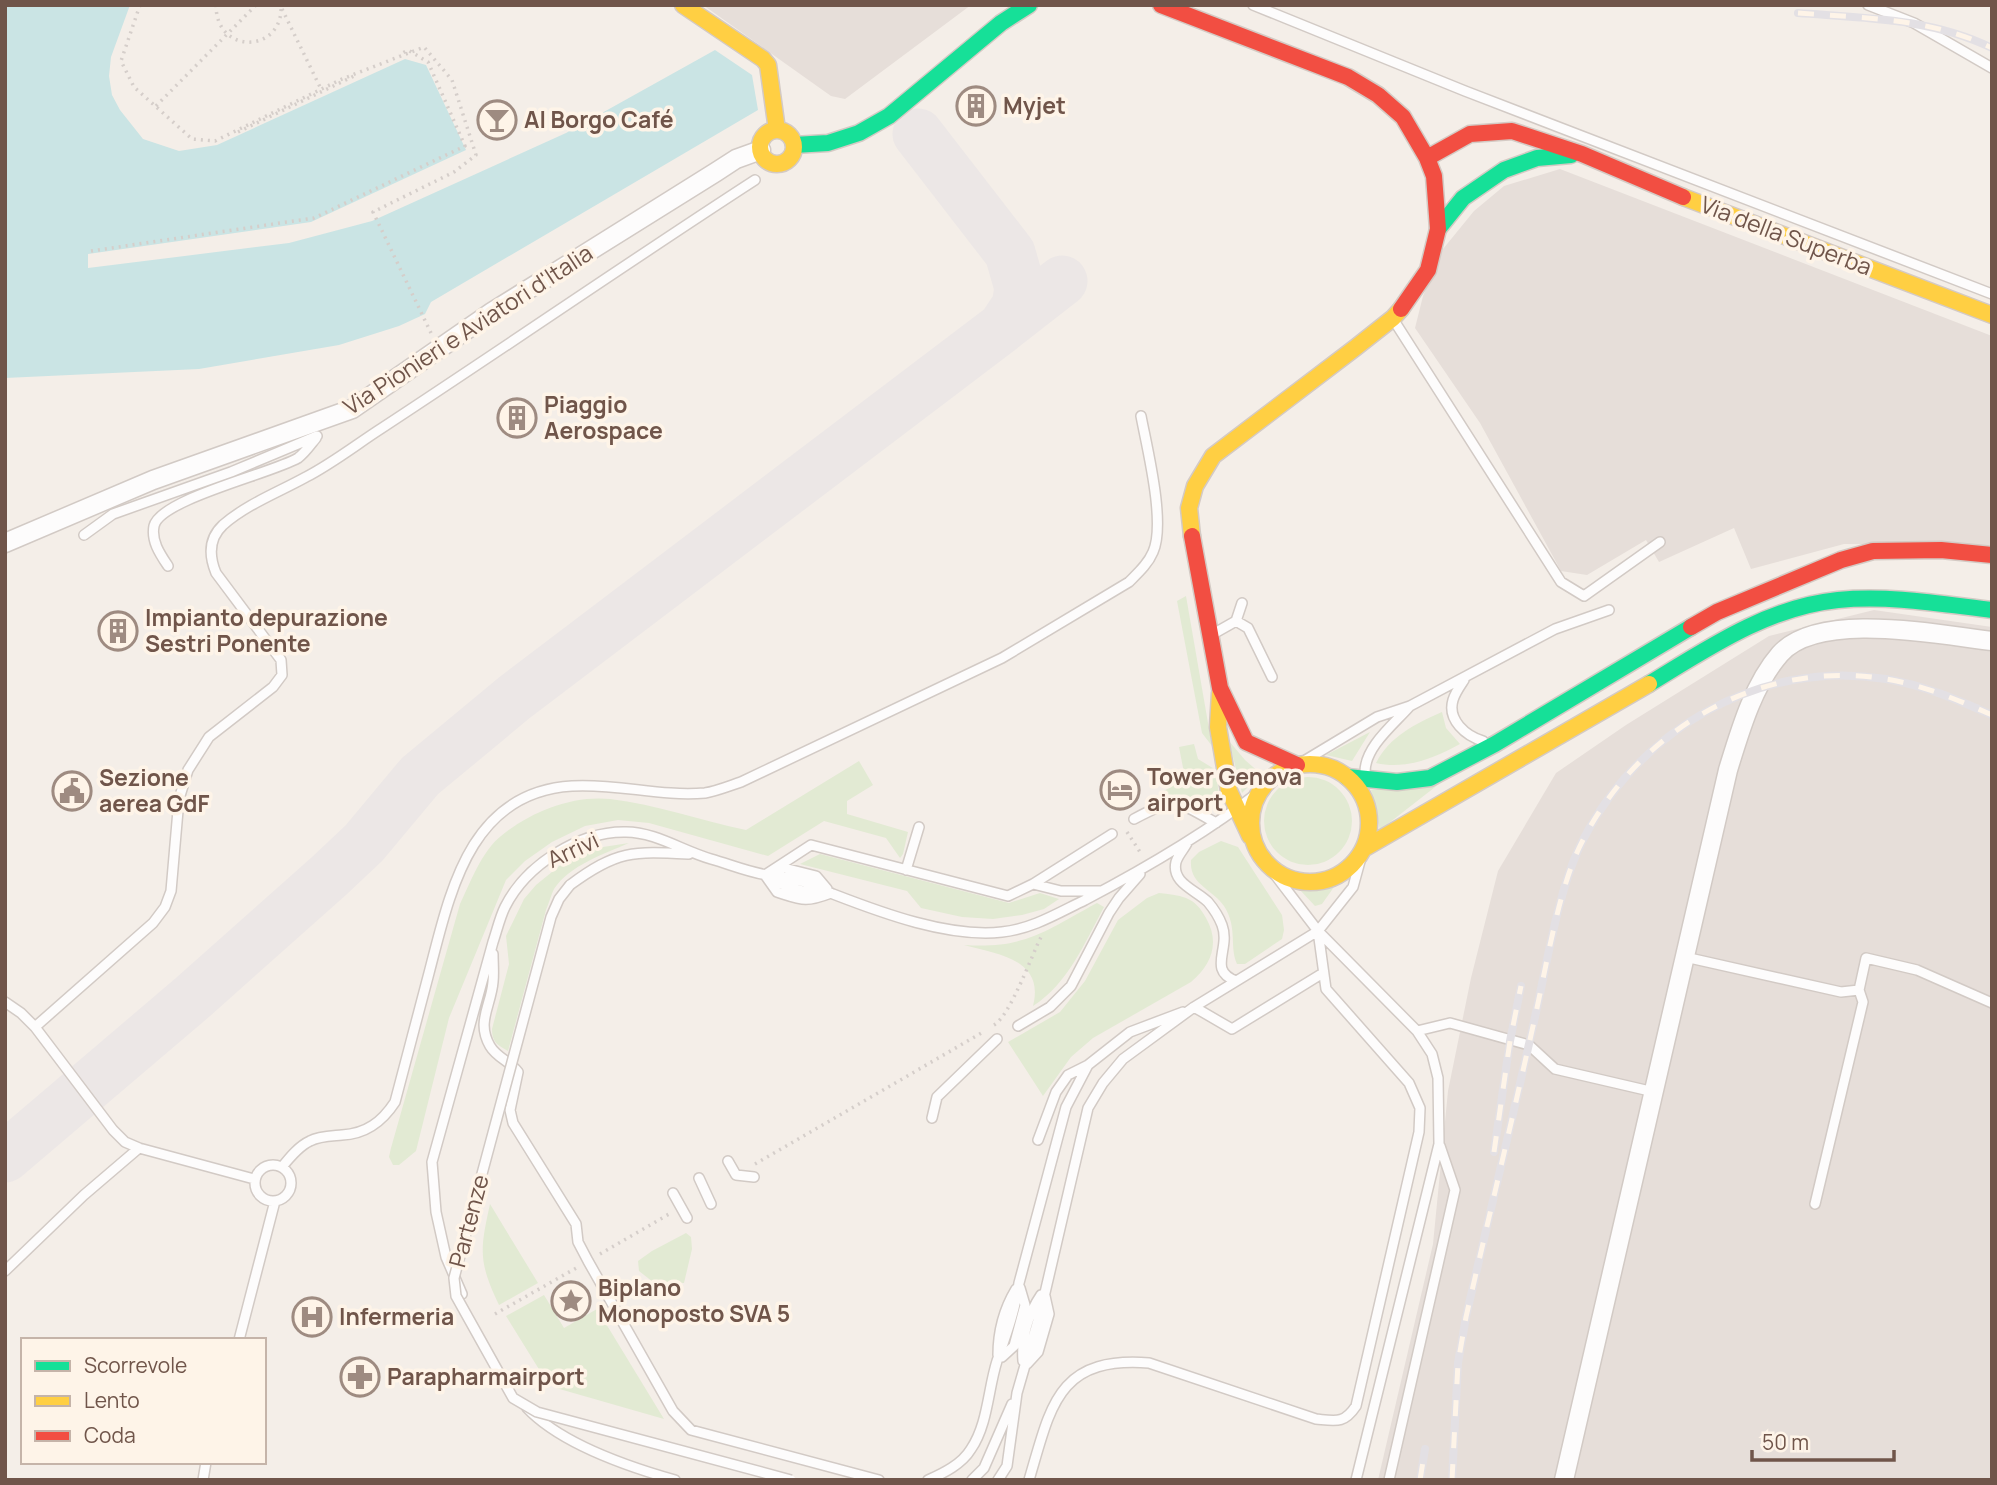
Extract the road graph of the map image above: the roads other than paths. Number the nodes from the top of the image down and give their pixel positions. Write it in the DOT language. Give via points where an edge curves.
graph roads {
  1 [pos="682,5"];
  2 [pos="1029,5"];
  3 [pos="1161,5"];
  4 [pos="1253,5"];
  5 [pos="1868,5"];
  6 [pos="1992,68"];
  7 [pos="777,127"];
  8 [pos="1495,132"];
  9 [pos="794,145"];
  10 [pos="761,150"];
  11 [pos="1582,154"];
  12 [pos="1427,158"];
  13 [pos="1525,163"];
  14 [pos="755,180"];
  15 [pos="1438,229"];
  16 [pos="1992,293"];
  17 [pos="1992,316"];
  18 [pos="1393,318"];
  19 [pos="1141,416"];
  20 [pos="315,430"];
  21 [pos="234,476"];
  22 [pos="83,535"];
  23 [pos="1660,542"];
  24 [pos="5,543"];
  25 [pos="1992,555"];
  26 [pos="168,566"];
  27 [pos="1861,572"];
  28 [pos="1752,596"];
  29 [pos="1242,603"];
  30 [pos="1992,610"];
  31 [pos="1609,611"];
  32 [pos="1236,621"];
  33 [pos="1210,636"];
  34 [pos="1992,641"];
  35 [pos="1272,677"];
  36 [pos="1464,679"];
  37 [pos="1220,688"];
  38 [pos="1410,706"];
  39 [pos="1495,744"];
  40 [pos="1297,765"];
  41 [pos="1347,777"];
  42 [pos="1365,779"];
  43 [pos="1260,791"];
  44 [pos="1364,799"];
  45 [pos="1238,808"];
  46 [pos="1134,819"];
  47 [pos="1216,823"];
  48 [pos="919,827"];
  49 [pos="1112,834"];
  50 [pos="1191,839"];
  51 [pos="1256,848"];
  52 [pos="1363,849"];
  53 [pos="694,854"];
  54 [pos="1266,863"];
  55 [pos="1148,865"];
  56 [pos="906,870"];
  57 [pos="765,874"];
  58 [pos="1033,884"];
  59 [pos="1103,891"];
  60 [pos="831,893"];
  61 [pos="1318,930"];
  62 [pos="493,942"];
  63 [pos="1685,957"];
  64 [pos="1323,973"];
  65 [pos="1236,981"];
  66 [pos="1858,990"];
  67 [pos="5,1002"];
  68 [pos="1992,1003"];
  69 [pos="1194,1007"];
  70 [pos="1018,1026"];
  71 [pos="35,1027"];
  72 [pos="1417,1031"];
  73 [pos="997,1039"];
  74 [pos="1088,1065"];
  75 [pos="1654,1092"];
  76 [pos="932,1118"];
  77 [pos="1038,1140"];
  78 [pos="1439,1144"];
  79 [pos="139,1148"];
  80 [pos="728,1161"];
  81 [pos="282,1167"];
  82 [pos="754,1177"];
  83 [pos="699,1178"];
  84 [pos="254,1180"];
  85 [pos="673,1193"];
  86 [pos="275,1202"];
  87 [pos="711,1204"];
  88 [pos="1815,1204"];
  89 [pos="687,1219"];
  90 [pos="5,1271"];
  91 [pos="1044,1291"];
  92 [pos="462,1294"];
  93 [pos="240,1338"];
  94 [pos="1023,1368"];
  95 [pos="1017,1393"];
  96 [pos="523,1402"];
  97 [pos="675,1480"];
  98 [pos="791,1480"];
  99 [pos="879,1480"];
  100 [pos="928,1480"];
  101 [pos="972,1480"];
  102 [pos="998,1480"];
  103 [pos="1029,1480"];
  104 [pos="1356,1480"];
  105 [pos="1389,1480"];
  106 [pos="1564,1480"];
  1 -- 7 [label="main road" via="768,65"];
  2 -- 9 [label="main road" via="1004,19 863,133 830,145"];
  3 -- 12 [label="main road" via="1348,77 1403,117"];
  4 -- 16 [label="lane"];
  5 -- 6 [label="lane" via="1914,23"];
  7 -- 9 [label="main road"];
  7 -- 10 [label="main road, Via Pionieri e Aviatori d'Italia" via="763,139"];
  8 -- 11 [label="main road, Via della Superba" via="1512,131"];
  8 -- 12 [label="main road, Via della Superba" via="1470,134"];
  8 -- 13 [label="main road" via="1519,150"];
  9 -- 10 [label="main road" via="783,163 769,162"];
  10 -- 20 [label="street, Via Pionieri e Aviatori d'Italia" via="736,159 492,312"];
  11 -- 13 [label="main road, Via della Superba"];
  11 -- 17 [label="main road, Via della Superba"];
  12 -- 15 [label="main road" via="1434,176"];
  13 -- 15 [label="main road, Via della Superba" via="1504,170 1463,198"];
  14 -- 71 [label="lane" via="309,476 221,527 212,541 210,558 216,573 281,660 282,675 209,737 188,770 179,799 174,871 165,907 153,923"];
  15 -- 18 [label="main road" via="1428,270"];
  18 -- 23 [label="lane" via="1561,582 1584,596"];
  18 -- 33 [label="main road" via="1213,456 1195,486 1189,508 1191,533"];
  19 -- 81 [label="lane" via="1158,531 1145,566 1129,582 1002,658 741,782 708,793 681,794 569,786 540,791 505,809 464,859 449,896 395,1102 386,1117 352,1135 311,1140"];
  20 -- 21 [label="lane" via="299,457"];
  20 -- 24 [label="street, Via Pionieri e Aviatori d'Italia" via="153,480"];
  21 -- 22 [label="lane" via="113,514"];
  21 -- 26 [label="lane" via="158,520 155,546"];
  25 -- 28 [label="main road" via="1873,551"];
  27 -- 28 [label="main road" via="1803,580"];
  28 -- 39 [label="main road" via="1717,612"];
  29 -- 32 [label="lane"];
  30 -- 52 [label="main road" via="1904,599 1844,600 1785,611 1753,625"];
  31 -- 36 [label="lane" via="1555,629"];
  32 -- 33 [label="lane"];
  32 -- 35 [label="lane" via="1248,628"];
  33 -- 37 [label="main road"];
  34 -- 63 [label="street" via="1848,628 1803,638 1780,654 1757,689 1736,746"];
  36 -- 38 [label="lane"];
  36 -- 39 [label="lane" via="1453,698 1453,716 1471,737"];
  37 -- 40 [label="main road" via="1246,742"];
  37 -- 45 [label="main road" via="1218,727 1230,791"];
  38 -- 40 [label="lane" via="1377,717"];
  38 -- 42 [label="lane" via="1367,759"];
  39 -- 42 [label="main road" via="1430,778"];
  40 -- 41 [label="main road" via="1319,765"];
  40 -- 43 [label="main road"];
  41 -- 42 [label="main road"];
  41 -- 44 [label="main road"];
  42 -- 44 [label="lane"];
  43 -- 45 [label="lane"];
  43 -- 51 [label="main road" via="1251,821"];
  44 -- 52 [label="main road" via="1369,827"];
  45 -- 47 [label="lane"];
  45 -- 51 [label="main road"];
  46 -- 47 [label="lane" via="1169,803 1188,807"];
  47 -- 50 [label="lane"];
  48 -- 56 [label="lane"];
  49 -- 58 [label="lane"];
  50 -- 55 [label="lane"];
  50 -- 65 [label="lane" via="1176,863 1176,875 1217,915 1224,940 1221,971"];
  51 -- 54 [label="main road"];
  52 -- 54 [label="main road" via="1346,870 1321,881 1293,880"];
  52 -- 61 [label="lane" via="1353,887"];
  53 -- 57 [label="lane"];
  53 -- 62 [label="lane, Arrivi" via="658,838 626,832 570,846 523,880 505,907"];
  53 -- 98 [label="lane, Partenze, bridge" via="632,853 611,859 570,885 559,899 453,1278 456,1296 513,1398 537,1412"];
  54 -- 61 [label="lane"];
  55 -- 59 [label="lane"];
  55 -- 70 [label="lane" via="1119,898 1071,986 1050,1007"];
  56 -- 57 [label="lane" via="811,845"];
  56 -- 58 [label="lane" via="1008,896"];
  57 -- 60 [label="lane" via="784,868 816,876"];
  57 -- 60 [label="lane" via="777,892 810,902"];
  58 -- 59 [label="lane" via="1061,891"];
  59 -- 60 [label="lane" via="1038,924 1003,932 962,933"];
  61 -- 64 [label="lane"];
  61 -- 65 [label="lane"];
  61 -- 72 [label="lane"];
  62 -- 92 [label="lane, Arrivi" via="432,1162 446,1257"];
  62 -- 99 [label="lane" via="493,982 483,1027 496,1056 518,1072 510,1117 576,1224 578,1242 673,1411 691,1430"];
  63 -- 66 [label="lane" via="1841,992"];
  63 -- 75 [label="street"];
  64 -- 69 [label="lane" via="1232,1029"];
  64 -- 103 [label="lane" via="1326,989 1409,1083 1420,1108 1419,1132 1356,1406 1348,1418 1316,1419 1149,1363 1102,1365 1077,1374 1062,1391 1047,1419"];
  65 -- 69 [label="lane"];
  66 -- 68 [label="lane" via="1866,958 1917,970"];
  66 -- 88 [label="lane" via="1863,1002"];
  67 -- 71 [label="lane"];
  69 -- 74 [label="lane" via="1130,1032"];
  69 -- 91 [label="lane" via="1123,1059 1088,1108"];
  71 -- 79 [label="lane" via="113,1130"];
  72 -- 75 [label="lane" via="1450,1023 1529,1045 1555,1069"];
  72 -- 78 [label="lane" via="1432,1054 1438,1078"];
  73 -- 76 [label="lane" via="937,1097"];
  74 -- 77 [label="lane" via="1068,1075 1056,1092"];
  74 -- 100 [label="lane" via="1066,1107 979,1435 956,1465"];
  75 -- 106 [label="street"];
  78 -- 104 [label="lane"];
  78 -- 105 [label="lane" via="1455,1190"];
  79 -- 84 [label="lane"];
  79 -- 90 [label="lane"];
  80 -- 82 [label="lane" via="737,1175"];
  81 -- 84 [label="lane" via="268,1165"];
  81 -- 86 [label="lane" via="289,1173 291,1185 284,1198"];
  83 -- 87 [label="lane"];
  84 -- 86 [label="lane" via="260,1197"];
  85 -- 89 [label="lane"];
  86 -- 93 [label="lane"];
  91 -- 94 [label="lane" via="1033,1307 1022,1347"];
  91 -- 94 [label="lane" via="1049,1314 1038,1352"];
  94 -- 95 [label="lane"];
  95 -- 101 [label="lane" via="984,1468"];
  95 -- 102 [label="lane" via="1007,1466"];
  96 -- 97 [label="lane" via="565,1436 630,1467"];
}
